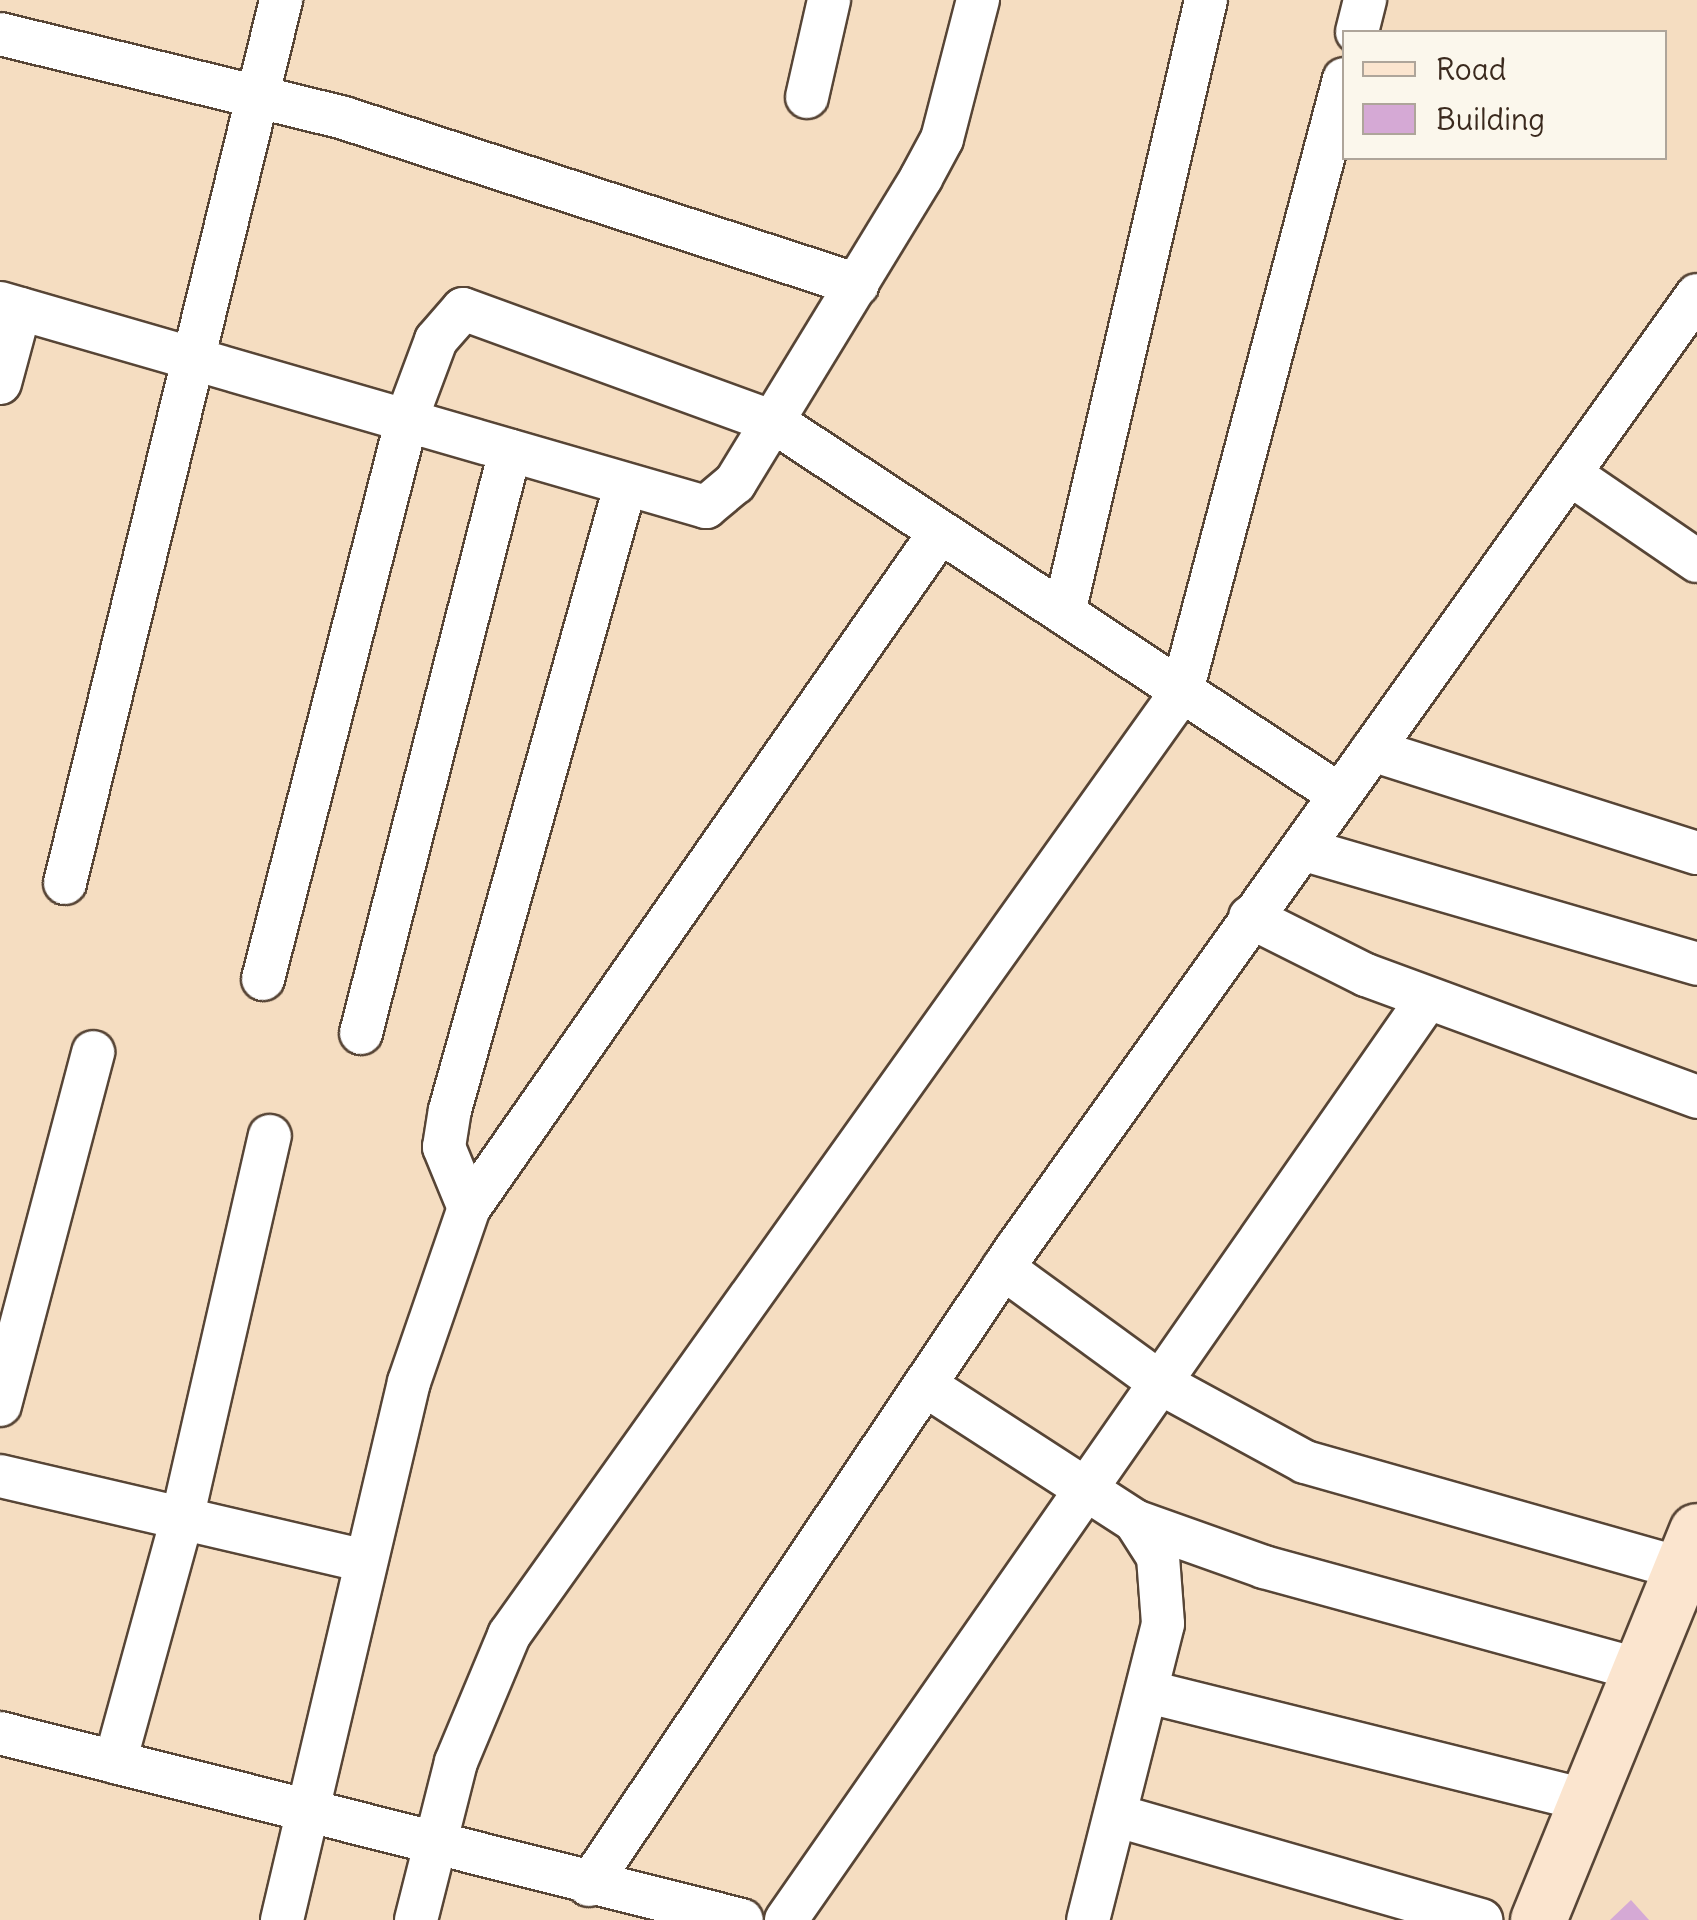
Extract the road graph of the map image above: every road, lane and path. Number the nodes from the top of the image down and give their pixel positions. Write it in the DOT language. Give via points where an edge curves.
graph roads {
  1 [pos="281,0"];
  2 [pos="829,0"];
  3 [pos="978,0"];
  4 [pos="1206,0"];
  5 [pos="1366,0"];
  6 [pos="1358,30"];
  7 [pos="0,34"];
  8 [pos="1342,87"];
  9 [pos="258,93"];
  10 [pos="807,97"];
  11 [pos="858,286"];
  12 [pos="10,306"];
  13 [pos="1692,312"];
  14 [pos="193,359"];
  15 [pos="0,383"];
  16 [pos="408,415"];
  17 [pos="774,422"];
  18 [pos="510,451"];
  19 [pos="1570,474"];
  20 [pos="624,490"];
  21 [pos="940,532"];
  22 [pos="1697,562"];
  23 [pos="1064,613"];
  24 [pos="1182,691"];
  25 [pos="1372,750"];
  26 [pos="1340,795"];
  27 [pos="1302,849"];
  28 [pos="1697,853"];
  29 [pos="64,883"];
  30 [pos="1250,917"];
  31 [pos="1697,964"];
  32 [pos="263,979"];
  33 [pos="1428,998"];
  34 [pos="361,1033"];
  35 [pos="93,1052"];
  36 [pos="1697,1097"];
  37 [pos="270,1136"];
  38 [pos="470,1208"];
  39 [pos="1003,1268"];
  40 [pos="1162,1384"];
  41 [pos="925,1386"];
  42 [pos="0,1405"];
  43 [pos="0,1476"];
  44 [pos="1090,1488"];
  45 [pos="182,1519"];
  46 [pos="1135,1521"];
  47 [pos="1689,1550"];
  48 [pos="365,1561"];
  49 [pos="1640,1670"];
  50 [pos="1148,1692"];
  51 [pos="0,1732"];
  52 [pos="115,1762"];
  53 [pos="1588,1800"];
  54 [pos="306,1810"];
  55 [pos="1118,1816"];
  56 [pos="434,1840"];
  57 [pos="589,1885"];
  58 [pos="282,1920"];
  59 [pos="416,1920"];
  60 [pos="742,1920"];
  61 [pos="786,1920"];
  62 [pos="1088,1920"];
  63 [pos="1481,1920"];
  64 [pos="1538,1920"];
  1 -- 9 [label="street"];
  2 -- 10 [label="street"];
  3 -- 11 [label="street" via="942,139"];
  4 -- 23 [label="street"];
  5 -- 6 [label="street"];
  7 -- 9 [label="street"];
  8 -- 24 [label="street"];
  9 -- 11 [label="street"];
  9 -- 14 [label="street"];
  11 -- 17 [label="street"];
  12 -- 14 [label="street"];
  12 -- 15 [label="street"];
  13 -- 19 [label="street"];
  14 -- 16 [label="street"];
  14 -- 29 [label="street"];
  16 -- 17 [label="street" via="436,340 463,309"];
  16 -- 18 [label="street"];
  16 -- 32 [label="street"];
  17 -- 20 [label="street" via="735,483 706,507"];
  17 -- 21 [label="street"];
  18 -- 20 [label="street"];
  18 -- 34 [label="street"];
  19 -- 22 [label="street"];
  19 -- 25 [label="street"];
  20 -- 38 [label="street" via="450,1110 444,1147"];
  21 -- 23 [label="street"];
  21 -- 38 [label="street"];
  23 -- 24 [label="street"];
  24 -- 26 [label="street"];
  24 -- 56 [label="street" via="510,1635"];
  25 -- 26 [label="street"];
  25 -- 28 [label="street"];
  26 -- 27 [label="street"];
  27 -- 30 [label="street"];
  27 -- 31 [label="street"];
  30 -- 33 [label="street"];
  30 -- 39 [label="street"];
  33 -- 36 [label="street"];
  33 -- 40 [label="street"];
  35 -- 42 [label="street"];
  37 -- 45 [label="street"];
  38 -- 48 [label="street" via="409,1382"];
  39 -- 40 [label="street"];
  39 -- 41 [label="street"];
  40 -- 44 [label="street"];
  40 -- 47 [label="street" via="1305,1462"];
  41 -- 44 [label="street"];
  41 -- 57 [label="street"];
  43 -- 45 [label="street"];
  44 -- 46 [label="street"];
  44 -- 61 [label="street"];
  45 -- 48 [label="street"];
  45 -- 52 [label="street"];
  46 -- 49 [label="street" via="1264,1567"];
  46 -- 50 [label="street" via="1158,1557"];
  47 -- 49 [label="street"];
  48 -- 54 [label="street"];
  49 -- 53 [label="street"];
  50 -- 53 [label="street"];
  50 -- 55 [label="street"];
  51 -- 52 [label="street"];
  52 -- 54 [label="street"];
  53 -- 64 [label="street"];
  54 -- 56 [label="street"];
  54 -- 58 [label="street"];
  55 -- 62 [label="street"];
  55 -- 63 [label="street"];
  56 -- 57 [label="street"];
  56 -- 59 [label="street"];
  57 -- 60 [label="street"];
}
